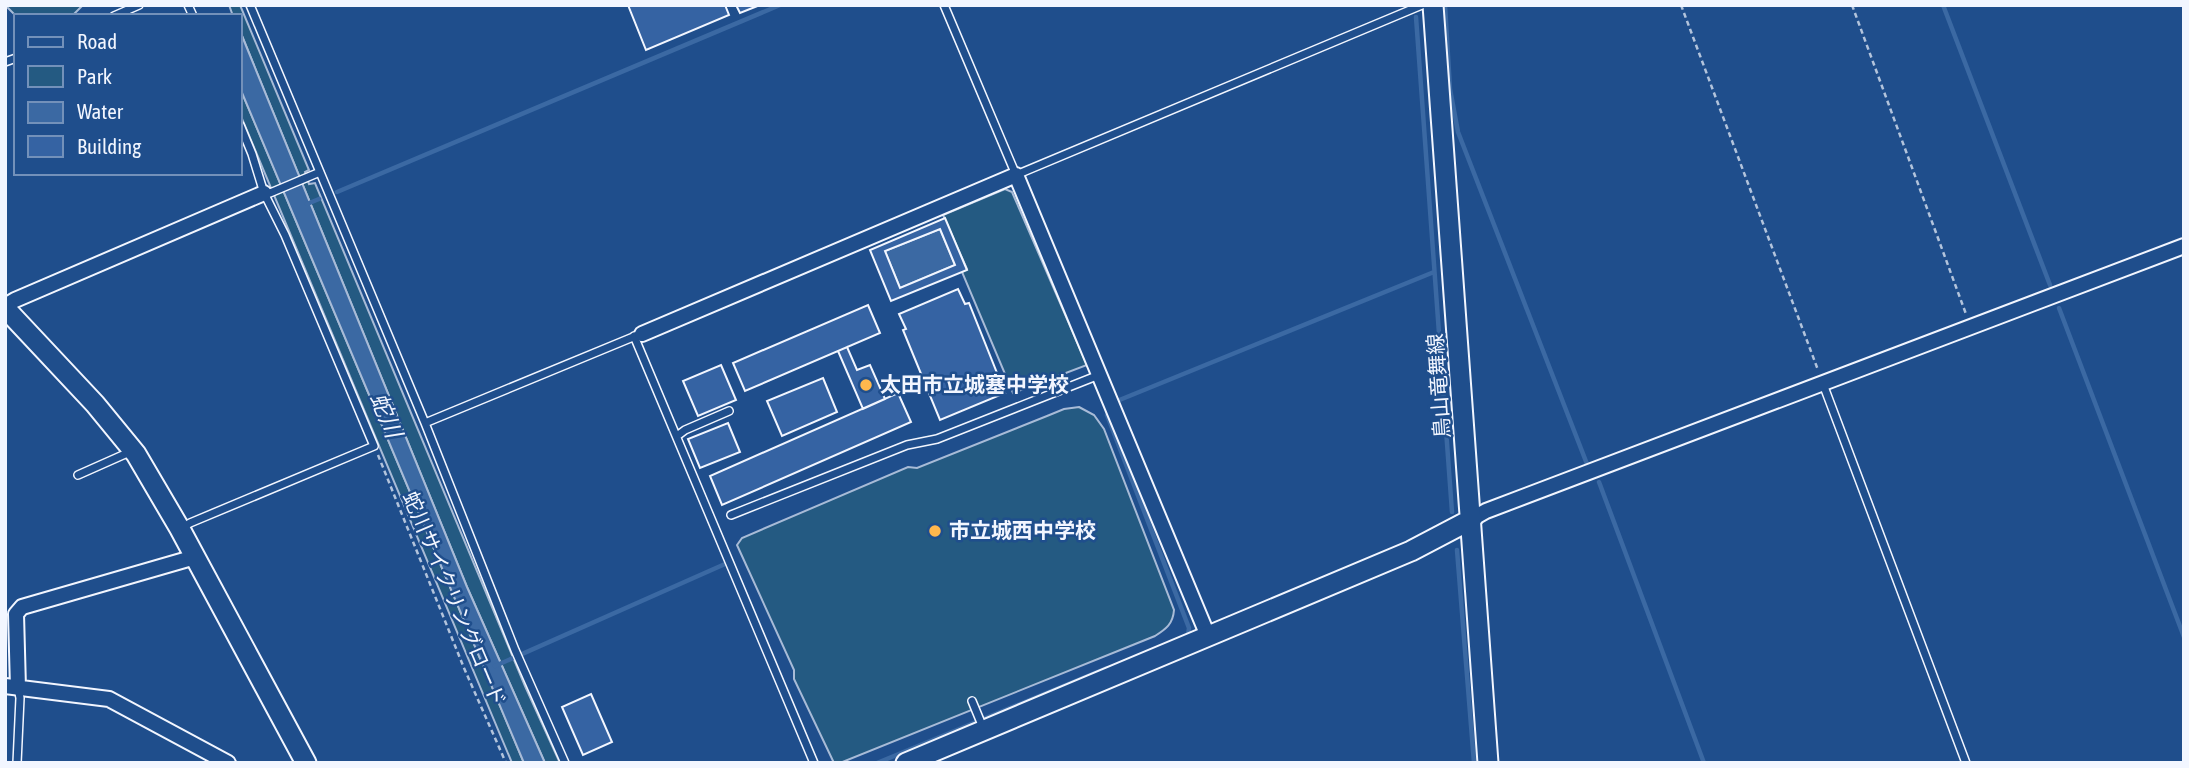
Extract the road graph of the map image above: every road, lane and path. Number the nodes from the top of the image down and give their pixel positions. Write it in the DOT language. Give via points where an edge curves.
graph roads {
  1 [pos="139,5"];
  2 [pos="250,5"];
  3 [pos="944,5"];
  4 [pos="1422,5"];
  5 [pos="1433,5"];
  6 [pos="1681,5"];
  7 [pos="1852,5"];
  8 [pos="119,14"];
  9 [pos="242,130"];
  10 [pos="317,173"];
  11 [pos="1016,175"];
  12 [pos="267,193"];
  13 [pos="2184,246"];
  14 [pos="5,307"];
  15 [pos="1971,328"];
  16 [pos="638,335"];
  17 [pos="1099,375"];
  18 [pos="1823,383"];
  19 [pos="729,411"];
  20 [pos="425,423"];
  21 [pos="677,436"];
  22 [pos="374,446"];
  23 [pos="133,450"];
  24 [pos="78,475"];
  25 [pos="731,515"];
  26 [pos="1472,519"];
  27 [pos="180,529"];
  28 [pos="195,557"];
  29 [pos="1208,636"];
  30 [pos="12,687"];
  31 [pos="972,701"];
  32 [pos="981,723"];
  33 [pos="17,763"];
  34 [pos="228,763"];
  35 [pos="306,763"];
  36 [pos="506,763"];
  37 [pos="565,763"];
  38 [pos="814,763"];
  39 [pos="906,763"];
  40 [pos="1488,763"];
  41 [pos="1966,763"];
  1 -- 8 [label="lane"];
  2 -- 10 [label="lane"];
  3 -- 11 [label="lane"];
  4 -- 11 [label="lane"];
  5 -- 26 [label="street, 鳥山竜舞線"];
  6 -- 18 [label="path"];
  7 -- 15 [label="path"];
  9 -- 12 [label="lane"];
  10 -- 12 [label="lane"];
  10 -- 20 [label="lane"];
  11 -- 16 [label="street"];
  11 -- 17 [label="street"];
  12 -- 14 [label="street"];
  12 -- 22 [label="lane"];
  13 -- 15 [label="street"];
  14 -- 23 [label="street"];
  15 -- 18 [label="street"];
  16 -- 20 [label="lane"];
  16 -- 21 [label="lane"];
  17 -- 25 [label="lane"];
  17 -- 29 [label="street"];
  18 -- 26 [label="street"];
  18 -- 41 [label="lane"];
  19 -- 21 [label="lane"];
  20 -- 37 [label="lane"];
  21 -- 38 [label="lane"];
  22 -- 27 [label="lane"];
  22 -- 36 [label="path, 蛇川サイクリングロード"];
  23 -- 24 [label="lane"];
  23 -- 27 [label="street"];
  26 -- 29 [label="street" via="1411,551"];
  26 -- 40 [label="street, 鳥山竜舞線"];
  27 -- 28 [label="street"];
  28 -- 30 [label="street" via="22,607 16,614"];
  28 -- 35 [label="street"];
  29 -- 32 [label="street"];
  30 -- 33 [label="lane" via="20,698"];
  30 -- 34 [label="street" via="109,699"];
  31 -- 32 [label="lane"];
  32 -- 39 [label="street"];
}
